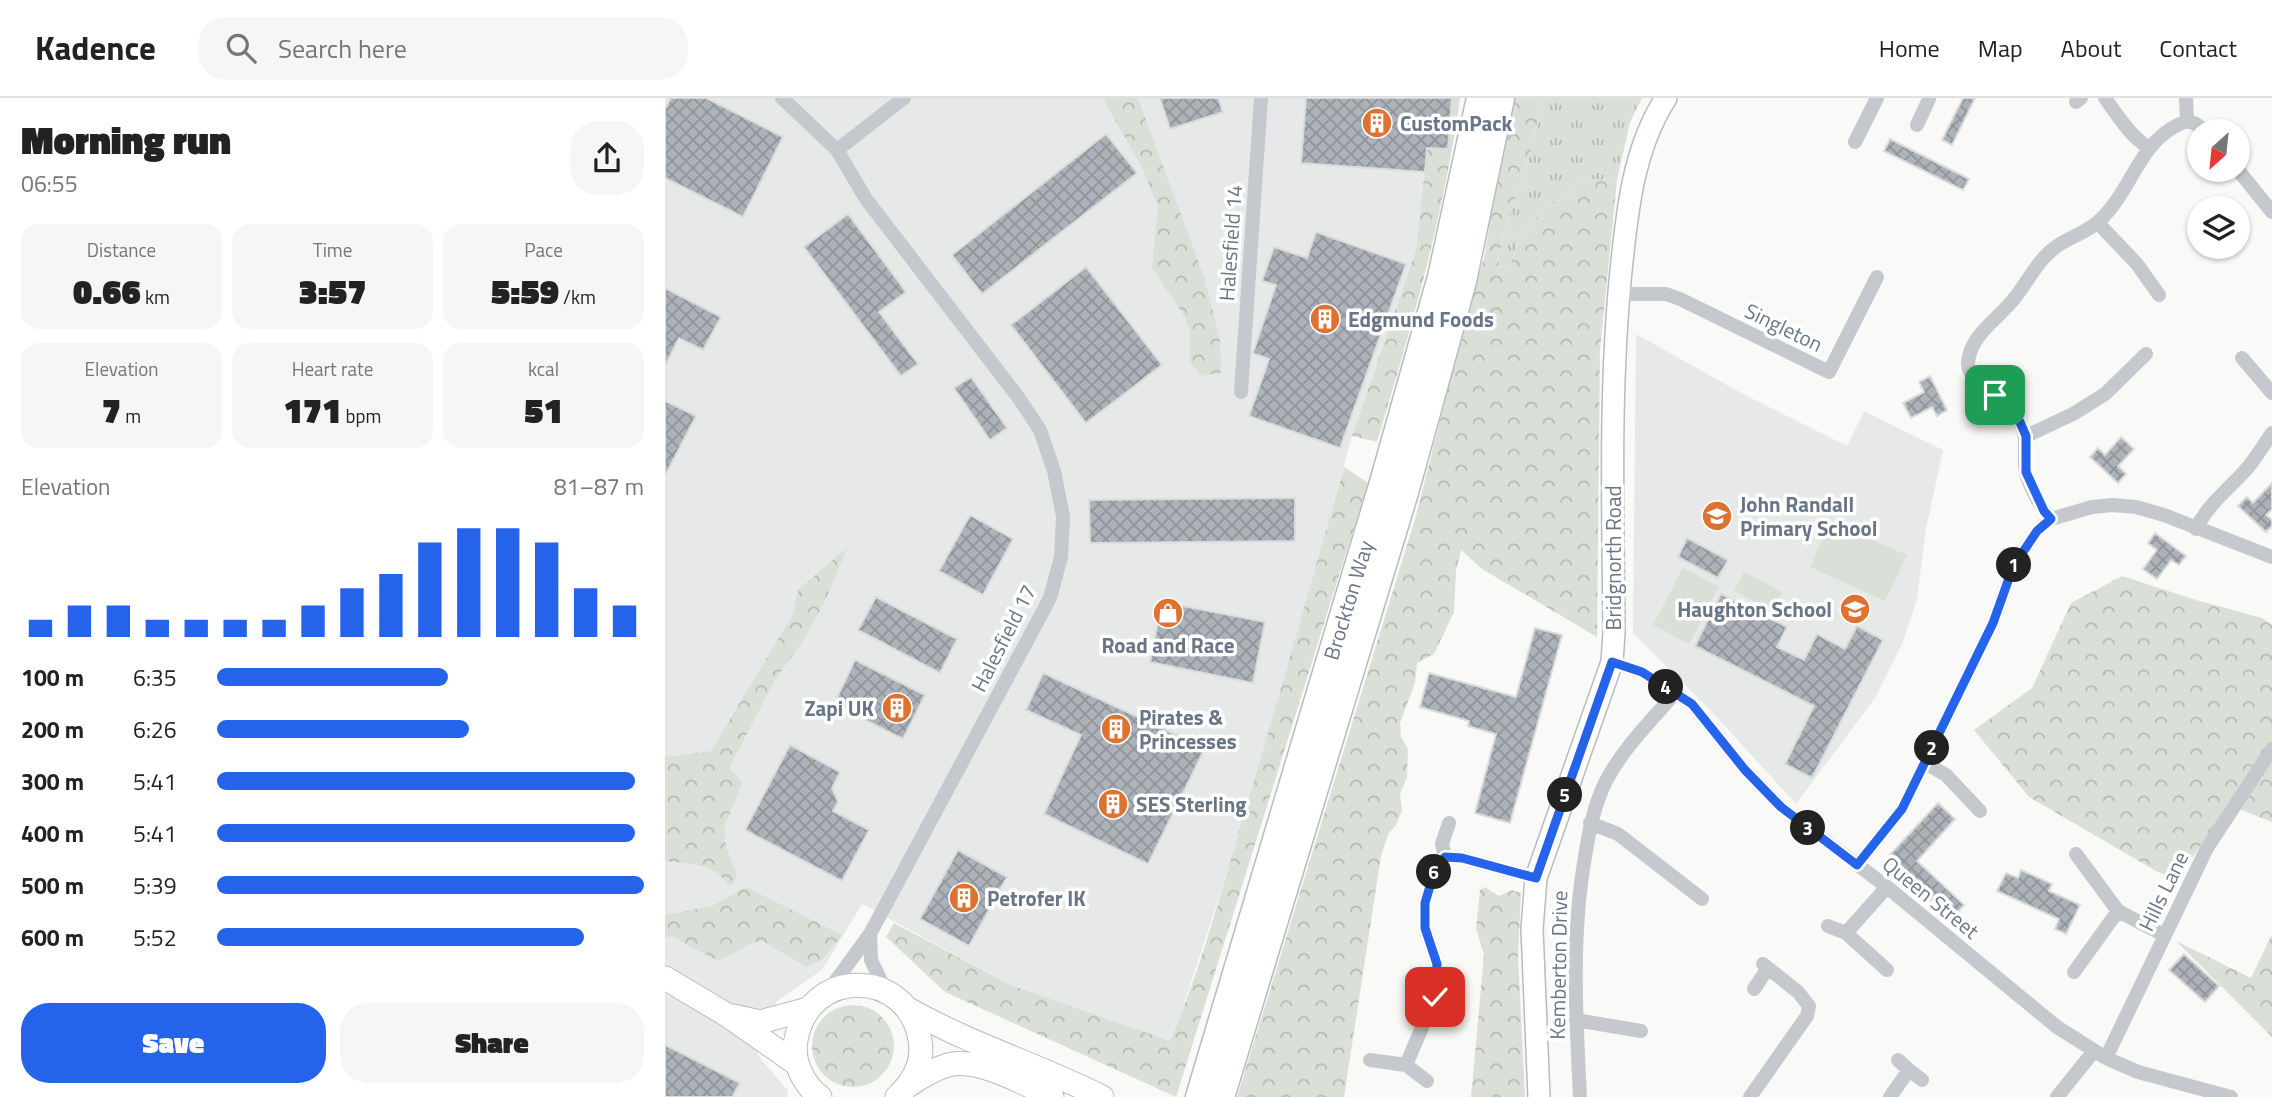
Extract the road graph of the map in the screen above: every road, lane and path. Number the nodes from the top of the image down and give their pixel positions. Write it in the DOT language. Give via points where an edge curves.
graph roads {
  1 [pos="782,98"];
  2 [pos="904,98"];
  3 [pos="1261,98"];
  4 [pos="1480,98"];
  5 [pos="1501,98"];
  6 [pos="1666,98"];
  7 [pos="1877,98"];
  8 [pos="1928,98"];
  9 [pos="2105,98"];
  10 [pos="2186,98"];
  11 [pos="2187,121"];
  12 [pos="1917,125"];
  13 [pos="1855,142"];
  14 [pos="2148,148"];
  15 [pos="837,150"];
  16 [pos="2248,182"];
  17 [pos="2272,212"];
  18 [pos="2098,223"];
  19 [pos="1877,277"];
  20 [pos="1619,294"];
  21 [pos="2159,295"];
  22 [pos="2146,354"];
  23 [pos="2242,358"];
  24 [pos="1241,391"];
  25 [pos="2272,393"];
  26 [pos="2272,433"];
  27 [pos="2026,436"];
  28 [pos="2051,519"];
  29 [pos="2196,529"];
  30 [pos="2272,557"];
  31 [pos="1612,662"];
  32 [pos="1675,693"];
  33 [pos="2272,750"];
  34 [pos="1925,763"];
  35 [pos="1980,811"];
  36 [pos="1449,823"];
  37 [pos="1590,823"];
  38 [pos="2076,854"];
  39 [pos="1445,857"];
  40 [pos="1857,865"];
  41 [pos="1536,878"];
  42 [pos="1887,887"];
  43 [pos="1702,899"];
  44 [pos="2118,911"];
  45 [pos="1828,926"];
  46 [pos="1846,933"];
  47 [pos="870,934"];
  48 [pos="2164,935"];
  49 [pos="1887,970"];
  50 [pos="2074,972"];
  51 [pos="665,978"];
  52 [pos="1754,989"];
  53 [pos="886,991"];
  54 [pos="827,992"];
  55 [pos="808,1009"];
  56 [pos="908,1009"];
  57 [pos="727,1015"];
  58 [pos="1576,1020"];
  59 [pos="1641,1031"];
  60 [pos="2100,1055"];
  61 [pos="1370,1060"];
  62 [pos="1406,1065"];
  63 [pos="1922,1080"];
  64 [pos="1427,1081"];
  65 [pos="807,1085"];
  66 [pos="903,1091"];
  67 [pos="1207,1095"];
  68 [pos="2224,1096"];
  69 [pos="1052,1097"];
  70 [pos="1102,1097"];
  71 [pos="1539,1097"];
  72 [pos="1580,1097"];
  73 [pos="1750,1097"];
  74 [pos="1890,1097"];
  75 [pos="2057,1097"];
  1 -- 15 [label="street, Halesfield 17"];
  2 -- 15 [label="street"];
  3 -- 24 [label="street, Halesfield 14"];
  4 -- 67 [label="highway, Brockton Way" via="1441,276"];
  5 -- 67 [label="highway, Brockton Way" via="1463,281 1406,489"];
  6 -- 20 [label="street, Bridgnorth Road" via="1637,160"];
  7 -- 13 [label="street"];
  8 -- 12 [label="street"];
  9 -- 14 [label="street"];
  10 -- 11 [label="street"];
  11 -- 14 [label="street" via="2166,130"];
  14 -- 18 [label="street"];
  15 -- 47 [label="street, Halesfield 17" via="866,199 1040,430 1063,516 1061,557 1049,598"];
  16 -- 17 [label="street"];
  18 -- 21 [label="street"];
  18 -- 27 [label="street" via="2047,254 2012,302 1988,324 1971,352 1968,369 1972,378 2012,411"];
  19 -- 20 [label="street, Singleton" via="1829,372 1680,299 1666,294"];
  20 -- 31 [label="street, Bridgnorth Road" via="1612,389"];
  22 -- 27 [label="street" via="2105,394"];
  23 -- 25 [label="street"];
  26 -- 29 [label="street"];
  27 -- 28 [label="street" via="2026,472"];
  28 -- 29 [label="street" via="2112,505 2145,510"];
  28 -- 34 [label="street" via="2037,531 2013,567 1993,623"];
  29 -- 30 [label="street"];
  31 -- 32 [label="street, Queen Street" via="1642,672"];
  31 -- 41 [label="street, Bridgnorth Road"];
  32 -- 37 [label="street, Kemberton Drive" via="1626,748"];
  32 -- 40 [label="street, Queen Street" via="1692,704 1781,807"];
  33 -- 48 [label="street, Hills Lane" via="2207,848"];
  34 -- 35 [label="street" via="1946,775"];
  34 -- 40 [label="street" via="1902,809"];
  36 -- 39 [label="street" via="1442,844"];
  37 -- 43 [label="street" via="1618,834"];
  37 -- 58 [label="street, Kemberton Drive" via="1577,899"];
  38 -- 44 [label="street"];
  39 -- 41 [label="street"];
  39 -- 62 [label="street" via="1435,869 1425,903 1425,928 1437,964 1435,997"];
  40 -- 42 [label="street, Queen Street"];
  41 -- 71 [label="street, Bridgnorth Road" via="1532,929"];
  42 -- 46 [label="street"];
  42 -- 60 [label="street, Queen Street" via="2057,1027"];
  44 -- 48 [label="street"];
  44 -- 50 [label="street"];
  45 -- 46 [label="street"];
  46 -- 49 [label="street"];
  47 -- 53 [label="street" via="871,960"];
  47 -- 54 [label="street, Halesfield 17"];
  48 -- 60 [label="street, Hills Lane"];
  51 -- 57 [label="main road"];
  52 -- 73 [label="street" via="1766,966 1809,1006 1807,1016"];
  53 -- 54 [label="main road" via="867,985"];
  53 -- 56 [label="main road"];
  54 -- 55 [label="main road"];
  55 -- 57 [label="main road" via="760,1022"];
  55 -- 65 [label="main road" via="795,1045"];
  56 -- 66 [label="main road" via="918,1027 921,1047 918,1067"];
  56 -- 70 [label="main road" via="941,1028"];
  57 -- 65 [label="main road"];
  58 -- 59 [label="street"];
  58 -- 72 [label="street, Kemberton Drive"];
  60 -- 68 [label="street, Queen Street" via="2137,1072"];
  60 -- 75 [label="street, Hills Lane"];
  61 -- 62 [label="street"];
  62 -- 64 [label="street"];
  63 -- 74 [label="street" via="1904,1065"];
  66 -- 69 [label="main road" via="929,1073 950,1064 965,1064 983,1067"];
}
